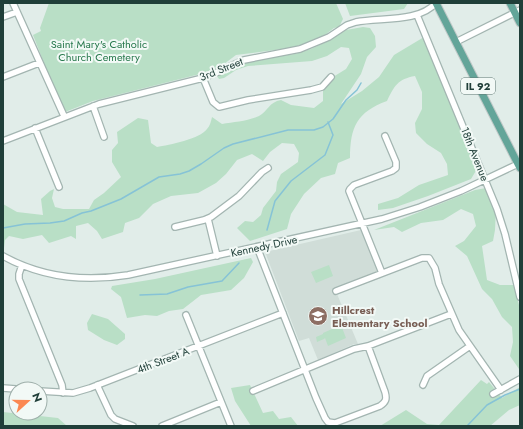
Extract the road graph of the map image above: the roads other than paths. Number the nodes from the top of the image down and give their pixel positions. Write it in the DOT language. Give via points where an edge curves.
graph roads {
  1 [pos="13,3"];
  2 [pos="436,3"];
  3 [pos="510,3"];
  4 [pos="517,11"];
  5 [pos="17,12"];
  6 [pos="417,15"];
  7 [pos="3,17"];
  8 [pos="520,23"];
  9 [pos="456,42"];
  10 [pos="39,63"];
  11 [pos="3,77"];
  12 [pos="331,77"];
  13 [pos="203,78"];
  14 [pos="92,106"];
  15 [pos="64,116"];
  16 [pos="35,128"];
  17 [pos="385,136"];
  18 [pos="104,137"];
  19 [pos="3,140"];
  20 [pos="519,164"];
  21 [pos="268,168"];
  22 [pos="485,180"];
  23 [pos="59,187"];
  24 [pos="208,219"];
  25 [pos="362,224"];
  26 [pos="175,227"];
  27 [pos="257,247"];
  28 [pos="3,256"];
  29 [pos="217,256"];
  30 [pos="22,265"];
  31 [pos="382,273"];
  32 [pos="336,291"];
  33 [pos="520,297"];
  34 [pos="283,312"];
  35 [pos="186,314"];
  36 [pos="451,314"];
  37 [pos="199,346"];
  38 [pos="368,346"];
  39 [pos="470,346"];
  40 [pos="305,369"];
  41 [pos="520,379"];
  42 [pos="97,385"];
  43 [pos="423,385"];
  44 [pos="501,390"];
  45 [pos="253,391"];
  46 [pos="48,392"];
  47 [pos="63,393"];
  48 [pos="494,394"];
  49 [pos="221,402"];
  50 [pos="133,426"];
  51 [pos="162,426"];
  52 [pos="231,426"];
  1 -- 5 [label="street"];
  2 -- 6 [label="street, 3rd Street"];
  2 -- 9 [label="main road, IL 92"];
  3 -- 4 [label="main road"];
  4 -- 8 [label="main road"];
  4 -- 9 [label="street"];
  5 -- 7 [label="street"];
  5 -- 10 [label="street"];
  6 -- 13 [label="street, 3rd Street" via="356,22 300,49 244,60"];
  6 -- 22 [label="street, 18th Avenue"];
  9 -- 20 [label="main road, IL 92"];
  10 -- 11 [label="street"];
  10 -- 15 [label="street"];
  12 -- 13 [label="street" via="322,87 311,90 219,107 213,102"];
  13 -- 14 [label="street, 3rd Street"];
  14 -- 15 [label="street, 3rd Street"];
  14 -- 18 [label="street"];
  15 -- 16 [label="street, 3rd Street"];
  16 -- 19 [label="street, 3rd Street"];
  16 -- 23 [label="street"];
  17 -- 25 [label="street" via="396,168 350,189"];
  20 -- 22 [label="street, Kennedy Drive"];
  21 -- 24 [label="street" via="239,196"];
  22 -- 25 [label="street, Kennedy Drive" via="427,204"];
  22 -- 33 [label="street, 18th Avenue" via="505,234"];
  24 -- 26 [label="street"];
  24 -- 29 [label="street"];
  25 -- 27 [label="street, Kennedy Drive"];
  25 -- 31 [label="street"];
  27 -- 29 [label="street, Kennedy Drive"];
  27 -- 34 [label="street"];
  28 -- 30 [label="street, Kennedy Drive"];
  29 -- 30 [label="street, Kennedy Drive" via="103,278 72,278"];
  30 -- 47 [label="street" via="19,279"];
  31 -- 32 [label="street"];
  31 -- 36 [label="street" via="428,258 435,268"];
  34 -- 37 [label="street, 4th Street A"];
  34 -- 40 [label="street"];
  35 -- 37 [label="street"];
  36 -- 38 [label="street"];
  36 -- 39 [label="street" via="458,330"];
  37 -- 42 [label="street, 4th Street A"];
  37 -- 49 [label="street"];
  38 -- 40 [label="street"];
  38 -- 40 [label="street" via="386,392 384,404 335,423 328,422 325,418"];
  39 -- 43 [label="street" via="427,376"];
  39 -- 44 [label="street"];
  40 -- 45 [label="street"];
  41 -- 44 [label="street"];
  42 -- 47 [label="street, 4th Street A" via="77,392"];
  42 -- 50 [label="street" via="111,415"];
  44 -- 48 [label="street"];
  46 -- 47 [label="street, 4th Street A"];
  49 -- 51 [label="street"];
  49 -- 52 [label="street"];
}
